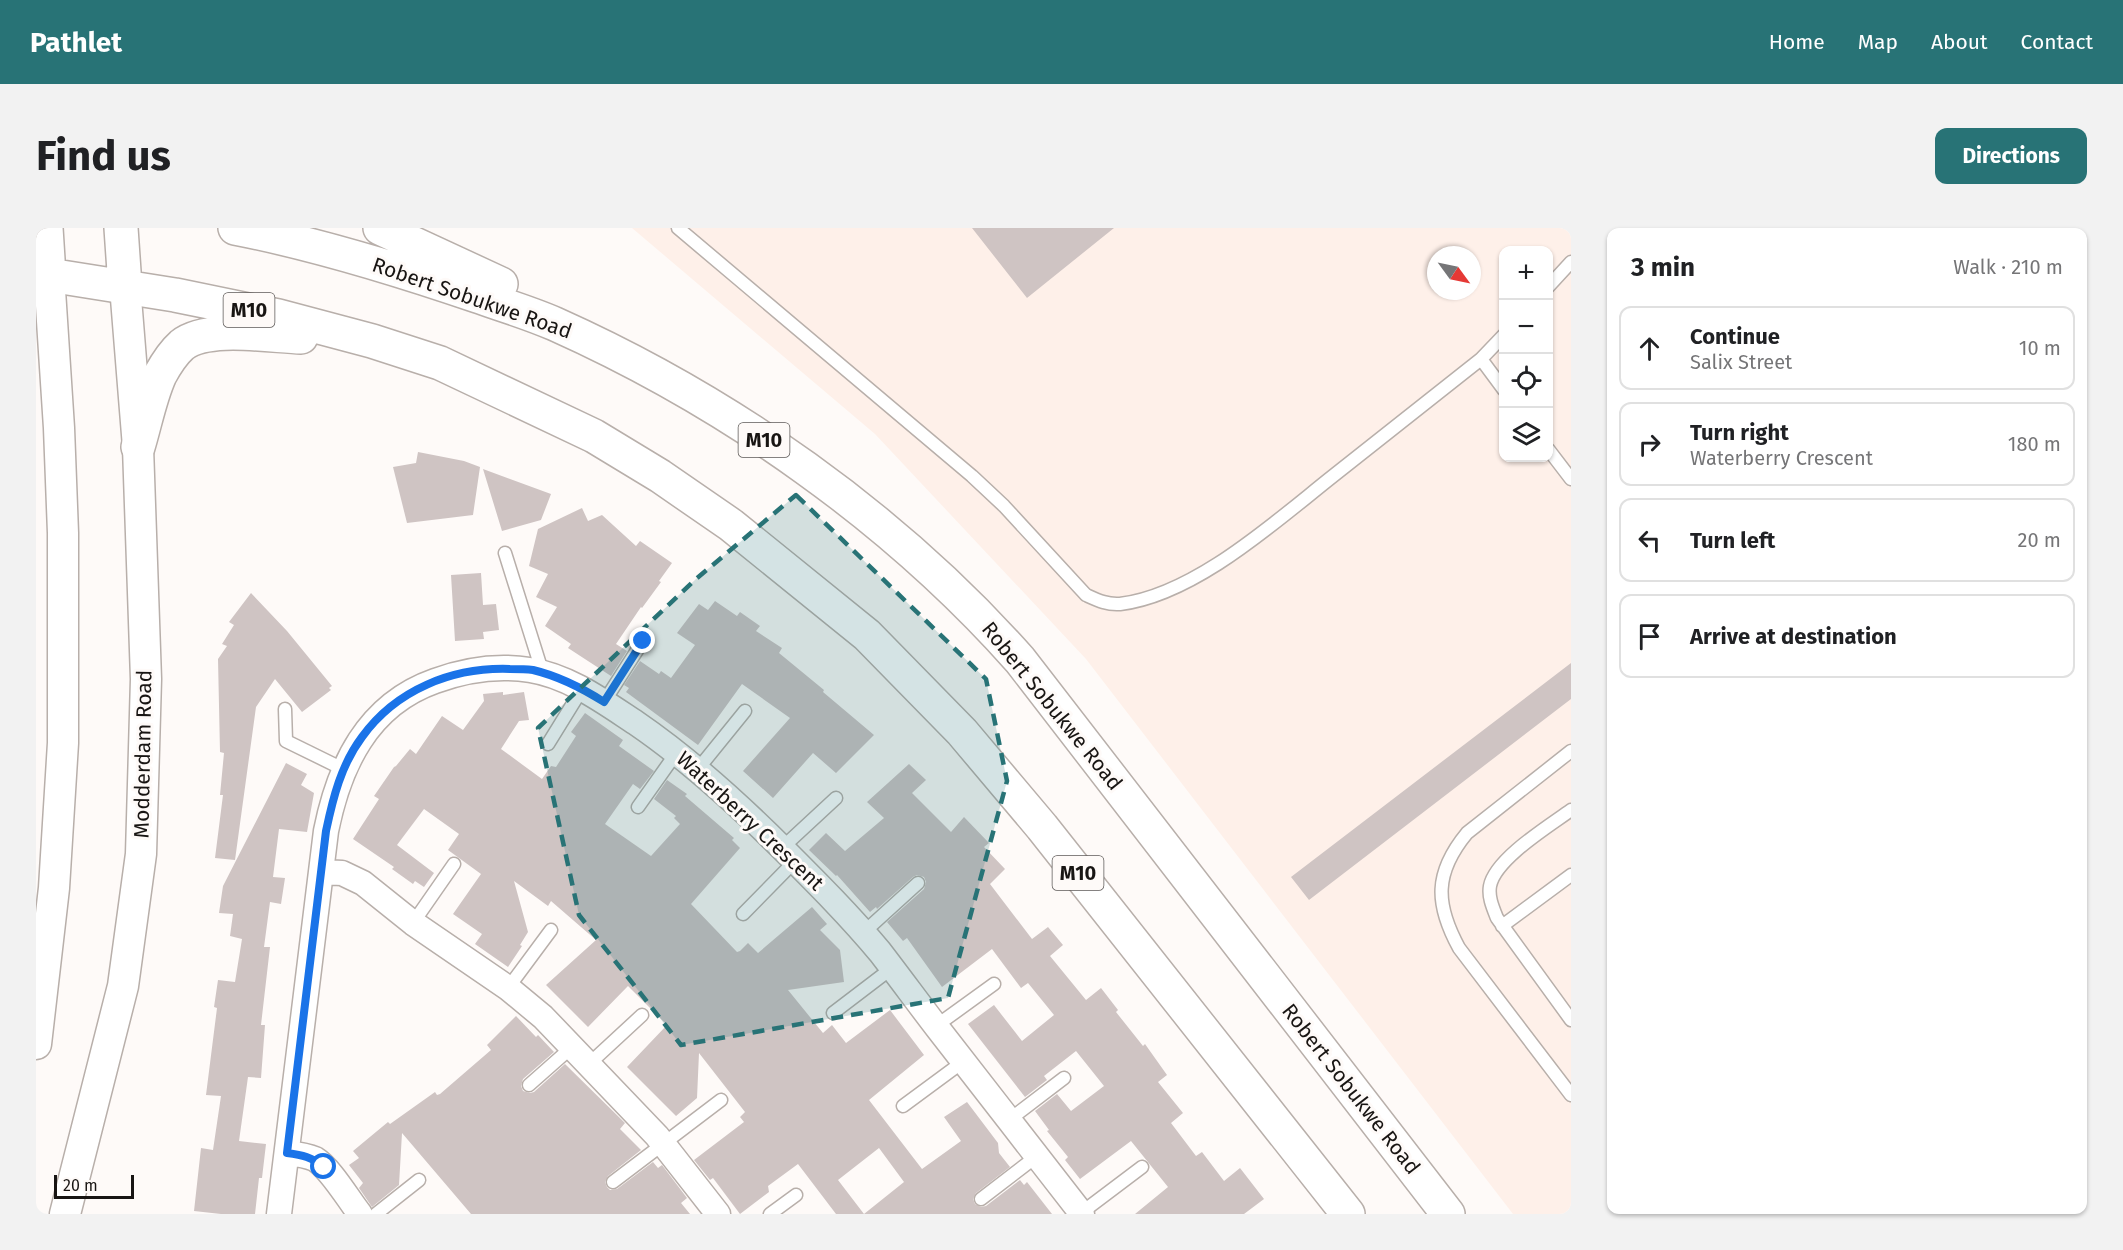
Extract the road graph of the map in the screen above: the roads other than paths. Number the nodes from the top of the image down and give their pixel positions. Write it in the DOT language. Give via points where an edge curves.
graph roads {
  1 [pos="46,228"];
  2 [pos="122,228"];
  3 [pos="234,228"];
  4 [pos="380,228"];
  5 [pos="678,228"];
  6 [pos="1571,262"];
  7 [pos="49,275"];
  8 [pos="1553,282"];
  9 [pos="125,286"];
  10 [pos="552,322"];
  11 [pos="1499,339"];
  12 [pos="372,341"];
  13 [pos="1480,359"];
  14 [pos="1499,385"];
  15 [pos="138,447"];
  16 [pos="1553,456"];
  17 [pos="1571,479"];
  18 [pos="505,554"];
  19 [pos="643,641"];
  20 [pos="543,674"];
  21 [pos="582,689"];
  22 [pos="604,702"];
  23 [pos="285,709"];
  24 [pos="745,711"];
  25 [pos="548,744"];
  26 [pos="1571,751"];
  27 [pos="677,752"];
  28 [pos="343,769"];
  29 [pos="698,769"];
  30 [pos="836,798"];
  31 [pos="638,807"];
  32 [pos="1571,810"];
  33 [pos="788,854"];
  34 [pos="454,864"];
  35 [pos="322,872"];
  36 [pos="1571,875"];
  37 [pos="918,883"];
  38 [pos="743,914"];
  39 [pos="412,923"];
  40 [pos="1503,926"];
  41 [pos="551,930"];
  42 [pos="863,933"];
  43 [pos="892,968"];
  44 [pos="994,984"];
  45 [pos="508,988"];
  46 [pos="833,1013"];
  47 [pos="642,1015"];
  48 [pos="1571,1020"];
  49 [pos="936,1026"];
  50 [pos="36,1044"];
  51 [pos="580,1056"];
  52 [pos="964,1061"];
  53 [pos="1064,1078"];
  54 [pos="529,1085"];
  55 [pos="1571,1095"];
  56 [pos="720,1100"];
  57 [pos="903,1106"];
  58 [pos="1009,1120"];
  59 [pos="664,1144"];
  60 [pos="287,1153"];
  61 [pos="1037,1156"];
  62 [pos="1142,1167"];
  63 [pos="418,1180"];
  64 [pos="613,1182"];
  65 [pos="796,1195"];
  66 [pos="981,1199"];
  67 [pos="65,1214"];
  68 [pos="279,1214"];
  69 [pos="360,1214"];
  70 [pos="376,1214"];
  71 [pos="718,1214"];
  72 [pos="770,1214"];
  73 [pos="1081,1214"];
  74 [pos="1348,1214"];
  75 [pos="1448,1214"];
  1 -- 7 [label="main road"];
  2 -- 9 [label="main road"];
  3 -- 10 [label="main road, Robert Sobukwe Road / M10" via="392,268"];
  4 -- 10 [label="main road" via="500,284"];
  5 -- 13 [label="lane" via="972,476 1086,595 1102,603 1138,600 1183,584 1207,570 1282,516"];
  6 -- 8 [label="lane"];
  7 -- 9 [label="main road, M10"];
  7 -- 50 [label="street" via="63,533 63,743 54,888"];
  9 -- 12 [label="main road, M10" via="278,316"];
  9 -- 15 [label="street, Modderdam Road"];
  10 -- 75 [label="main road, Robert Sobukwe Road / M10" via="736,421 862,511 955,591 1055,704"];
  11 -- 13 [label="lane"];
  12 -- 15 [label="main road" via="226,334 203,336 183,344 159,378"];
  12 -- 74 [label="main road, M10" via="440,363 594,436 731,525 867,635 962,732 1042,826"];
  13 -- 14 [label="lane"];
  15 -- 67 [label="street, Modderdam Road" via="146,679 141,854 123,986"];
  16 -- 17 [label="lane"];
  18 -- 20 [label="lane"];
  19 -- 22 [label="lane"];
  20 -- 21 [label="street, Waterberry Crescent"];
  20 -- 28 [label="street, Waterberry Crescent" via="492,668 458,672 428,683 376,720"];
  21 -- 22 [label="street, Waterberry Crescent"];
  21 -- 25 [label="lane"];
  22 -- 27 [label="street, Waterberry Crescent"];
  23 -- 28 [label="lane" via="286,741"];
  24 -- 29 [label="lane"];
  26 -- 55 [label="lane" via="1467,833 1447,864 1441,903 1446,925 1459,948"];
  27 -- 29 [label="street, Waterberry Crescent"];
  27 -- 31 [label="lane"];
  28 -- 35 [label="street, Waterberry Crescent" via="326,831"];
  29 -- 33 [label="street, Waterberry Crescent"];
  30 -- 33 [label="lane"];
  32 -- 40 [label="lane" via="1507,859 1495,873 1490,887 1491,903"];
  33 -- 38 [label="lane"];
  33 -- 42 [label="street, Waterberry Crescent"];
  34 -- 39 [label="lane"];
  35 -- 39 [label="street" via="342,873 363,883"];
  35 -- 60 [label="street, Waterberry Crescent"];
  36 -- 40 [label="lane"];
  37 -- 42 [label="lane"];
  39 -- 45 [label="street"];
  40 -- 48 [label="lane"];
  41 -- 45 [label="lane"];
  42 -- 43 [label="street, Waterberry Crescent"];
  43 -- 46 [label="lane"];
  43 -- 49 [label="street, Waterberry Crescent"];
  44 -- 49 [label="lane"];
  45 -- 51 [label="street"];
  47 -- 51 [label="lane"];
  49 -- 52 [label="street, Waterberry Crescent"];
  51 -- 54 [label="lane"];
  51 -- 59 [label="street"];
  52 -- 57 [label="lane"];
  52 -- 58 [label="street, Waterberry Crescent"];
  53 -- 58 [label="lane"];
  56 -- 59 [label="lane"];
  58 -- 61 [label="street, Waterberry Crescent"];
  59 -- 64 [label="lane"];
  59 -- 71 [label="street"];
  60 -- 68 [label="street, Waterberry Crescent"];
  60 -- 69 [label="street" via="305,1156 324,1167"];
  61 -- 66 [label="lane"];
  61 -- 73 [label="street, Waterberry Crescent"];
  62 -- 73 [label="lane"];
  63 -- 70 [label="lane"];
  65 -- 72 [label="lane"];
}
